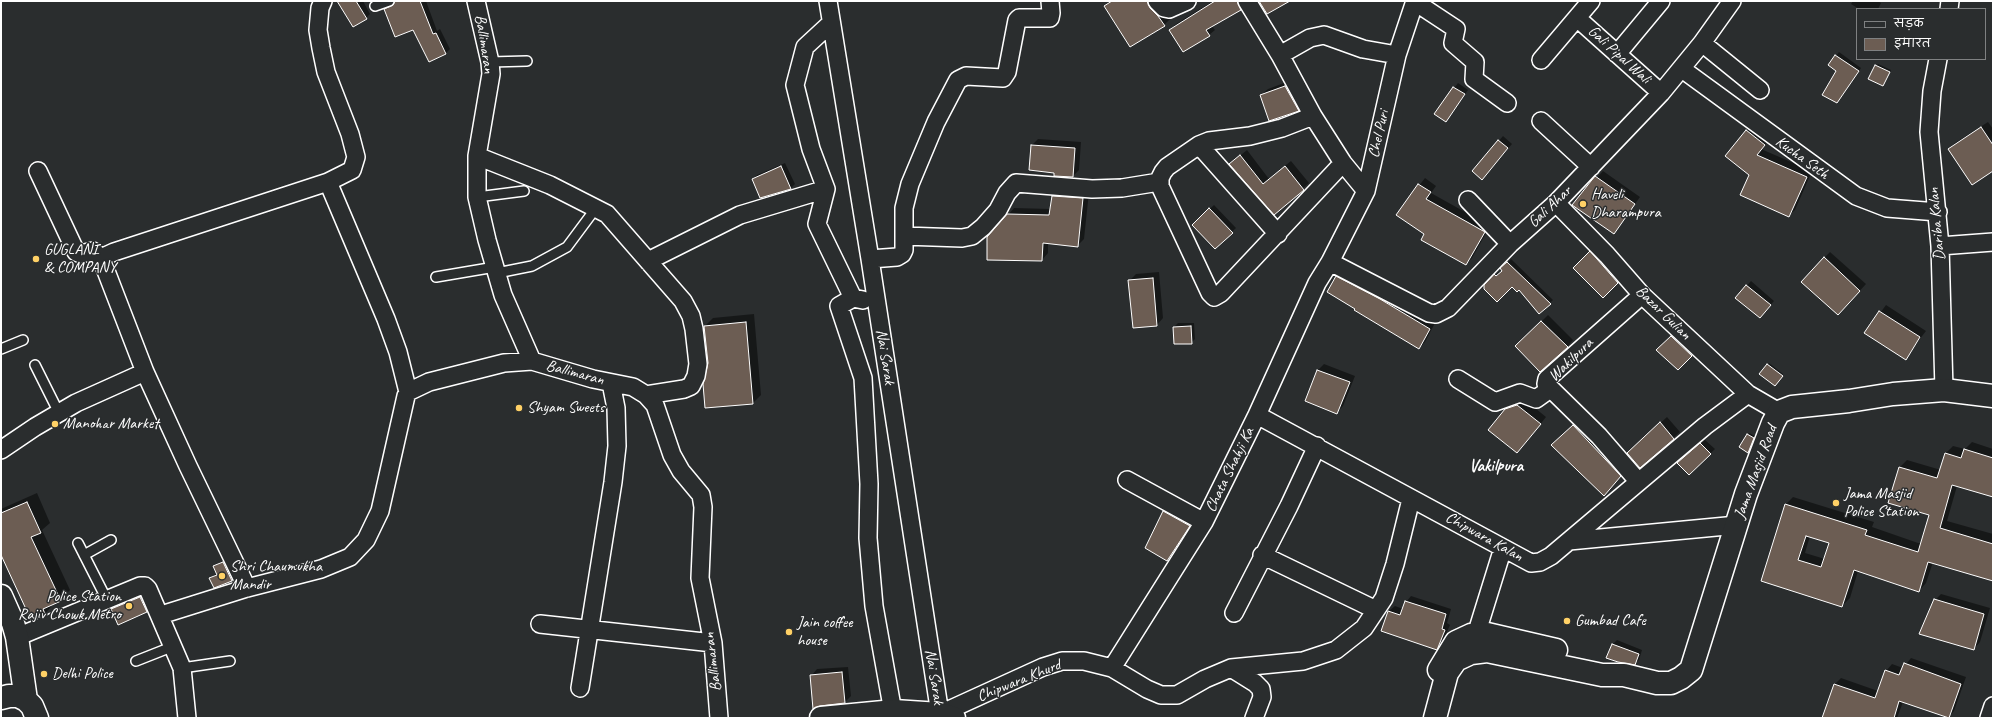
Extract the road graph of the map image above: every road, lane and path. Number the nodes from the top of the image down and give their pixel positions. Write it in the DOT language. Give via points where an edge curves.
graph roads {
  1 [pos="323,1"];
  2 [pos="389,1"];
  3 [pos="476,1"];
  4 [pos="828,1"];
  5 [pos="1050,1"];
  6 [pos="1157,1"];
  7 [pos="1187,1"];
  8 [pos="1248,1"];
  9 [pos="1415,1"];
  10 [pos="1591,1"];
  11 [pos="1661,1"];
  12 [pos="1732,1"];
  13 [pos="375,6"];
  14 [pos="1577,18"];
  15 [pos="831,23"];
  16 [pos="1702,43"];
  17 [pos="1617,54"];
  18 [pos="1280,55"];
  19 [pos="1397,55"];
  20 [pos="1541,60"];
  21 [pos="1938,60"];
  22 [pos="527,61"];
  23 [pos="490,62"];
  24 [pos="1682,69"];
  25 [pos="1760,90"];
  26 [pos="1661,92"];
  27 [pos="1507,103"];
  28 [pos="1313,116"];
  29 [pos="1541,121"];
  30 [pos="1199,146"];
  31 [pos="477,156"];
  32 [pos="1343,163"];
  33 [pos="1591,167"];
  34 [pos="38,171"];
  35 [pos="328,182"];
  36 [pos="1159,182"];
  37 [pos="826,189"];
  38 [pos="524,191"];
  39 [pos="1366,191"];
  40 [pos="477,197"];
  41 [pos="1468,200"];
  42 [pos="1556,203"];
  43 [pos="596,208"];
  44 [pos="1938,212"];
  45 [pos="1278,234"];
  46 [pos="904,236"];
  47 [pos="1993,242"];
  48 [pos="1510,244"];
  49 [pos="1940,246"];
  50 [pos="101,258"];
  51 [pos="870,259"];
  52 [pos="648,261"];
  53 [pos="1330,262"];
  54 [pos="496,270"];
  55 [pos="436,277"];
  56 [pos="1642,295"];
  57 [pos="853,298"];
  58 [pos="877,302"];
  59 [pos="23,340"];
  60 [pos="1,349"];
  61 [pos="532,361"];
  62 [pos="35,365"];
  63 [pos="145,372"];
  64 [pos="1458,379"];
  65 [pos="611,383"];
  66 [pos="1550,389"];
  67 [pos="1944,390"];
  68 [pos="408,392"];
  69 [pos="1748,394"];
  70 [pos="646,395"];
  71 [pos="1993,396"];
  72 [pos="1779,412"];
  73 [pos="59,414"];
  74 [pos="1257,415"];
  75 [pos="1317,446"];
  76 [pos="1,450"];
  77 [pos="1128,480"];
  78 [pos="1638,481"];
  79 [pos="1411,499"];
  80 [pos="1204,522"];
  81 [pos="1736,524"];
  82 [pos="111,540"];
  83 [pos="1569,541"];
  84 [pos="78,543"];
  85 [pos="1503,548"];
  86 [pos="84,555"];
  87 [pos="1262,556"];
  88 [pos="247,588"];
  89 [pos="1,598"];
  90 [pos="107,600"];
  91 [pos="1376,610"];
  92 [pos="1234,613"];
  93 [pos="160,615"];
  94 [pos="540,624"];
  95 [pos="588,630"];
  96 [pos="1476,635"];
  97 [pos="17,637"];
  98 [pos="713,643"];
  99 [pos="174,646"];
  100 [pos="136,661"];
  101 [pos="230,661"];
  102 [pos="182,668"];
  103 [pos="1112,668"];
  104 [pos="1231,668"];
  105 [pos="1624,675"];
  106 [pos="580,688"];
  107 [pos="1,698"];
  108 [pos="26,700"];
  109 [pos="1993,706"];
  110 [pos="893,712"];
  111 [pos="947,716"];
  112 [pos="37,718"];
  113 [pos="187,718"];
  114 [pos="719,718"];
  115 [pos="821,718"];
  116 [pos="1254,718"];
  117 [pos="1422,718"];
  118 [pos="1435,718"];
  119 [pos="1988,718"];
  1 -- 35 [label="street" via="318,30 326,72 356,157 352,170"];
  2 -- 13 [label="lane"];
  3 -- 23 [label="street, Ballimaran"];
  4 -- 15 [label="street, Nai Sarak"];
  5 -- 46 [label="street" via="1050,18 1017,20 1007,72 1003,78 966,76 954,87 910,184 904,208"];
  6 -- 7 [label="street" via="1169,9"];
  8 -- 18 [label="street"];
  9 -- 19 [label="street, Chel Puri"];
  9 -- 27 [label="street" via="1456,29 1454,45 1474,62 1474,80"];
  10 -- 14 [label="street"];
  11 -- 17 [label="street"];
  12 -- 16 [label="street, Gali Ahar"];
  14 -- 17 [label="street, Gali Pipal Wali"];
  14 -- 20 [label="street"];
  15 -- 37 [label="street" via="805,47 795,85 811,149"];
  15 -- 51 [label="street, Nai Sarak"];
  16 -- 24 [label="street, Gali Ahar"];
  16 -- 25 [label="street"];
  17 -- 26 [label="street, Gali Pipal Wali"];
  18 -- 19 [label="street" via="1310,38 1324,35 1362,49"];
  18 -- 28 [label="street"];
  19 -- 39 [label="street, Chel Puri"];
  21 -- 44 [label="street, Dariba Kalan" via="1928,132"];
  22 -- 23 [label="lane"];
  23 -- 31 [label="street, Ballimaran" via="489,89"];
  24 -- 26 [label="street, Gali Ahar"];
  24 -- 44 [label="street, Kucha Seth" via="1856,196 1887,208"];
  26 -- 33 [label="street, Gali Ahar"];
  28 -- 30 [label="street" via="1282,128 1241,138 1220,139"];
  28 -- 32 [label="street"];
  29 -- 33 [label="street"];
  30 -- 36 [label="street" via="1167,167"];
  30 -- 45 [label="street"];
  31 -- 40 [label="street, Ballimaran"];
  31 -- 43 [label="street" via="550,185"];
  32 -- 39 [label="street"];
  32 -- 45 [label="street"];
  33 -- 42 [label="street, Gali Ahar"];
  34 -- 50 [label="street" via="76,252 81,254 92,251"];
  35 -- 50 [label="street"];
  35 -- 68 [label="street" via="386,320 398,352"];
  36 -- 45 [label="street" via="1207,290 1214,296 1221,293"];
  36 -- 46 [label="street" via="1122,188 1092,189 1016,183 998,210 972,236"];
  37 -- 52 [label="street" via="740,215"];
  37 -- 57 [label="street" via="818,224"];
  38 -- 40 [label="lane"];
  39 -- 53 [label="street, Chel Puri"];
  40 -- 54 [label="street, Ballimaran"];
  41 -- 48 [label="street"];
  42 -- 48 [label="street, Gali Ahar"];
  42 -- 56 [label="street, Bazar Gulian"];
  43 -- 52 [label="street" via="607,214"];
  43 -- 54 [label="lane" via="568,247 532,266"];
  44 -- 49 [label="street, Dariba Kalan"];
  46 -- 51 [label="street" via="904,250 899,256"];
  47 -- 49 [label="street"];
  48 -- 53 [label="street, Gali Ahar" via="1448,308 1436,314 1420,310"];
  49 -- 67 [label="street, Dariba Kalan"];
  50 -- 63 [label="street"];
  51 -- 58 [label="street, Nai Sarak"];
  52 -- 70 [label="street" via="682,301 691,316 698,364 692,386"];
  53 -- 74 [label="street, Chata Shahji Ka" via="1317,283"];
  54 -- 55 [label="lane"];
  54 -- 61 [label="street, Ballimaran" via="503,295"];
  56 -- 66 [label="street, Wakilpura" via="1547,380 1546,384"];
  56 -- 69 [label="street, Bazar Gulian"];
  57 -- 58 [label="street"];
  57 -- 110 [label="street" via="839,306 863,378 868,538 874,606"];
  58 -- 111 [label="street, Nai Sarak"];
  59 -- 60 [label="lane"];
  61 -- 65 [label="street, Ballimaran"];
  61 -- 68 [label="street" via="496,365 429,382"];
  62 -- 73 [label="lane"];
  63 -- 73 [label="street" via="76,403"];
  63 -- 88 [label="street"];
  64 -- 66 [label="street" via="1495,402 1520,393 1537,399"];
  65 -- 70 [label="street, Ballimaran" via="633,387"];
  65 -- 95 [label="street" via="616,408 617,446"];
  66 -- 78 [label="street, Wakilpura" via="1599,436"];
  67 -- 71 [label="street, Jama Masjid Road"];
  67 -- 72 [label="street, Jama Masjid Road" via="1792,407"];
  68 -- 88 [label="street" via="380,511 366,540 350,557 321,569"];
  69 -- 72 [label="street, Bazar Gulian"];
  69 -- 78 [label="street, Chipwara Kalan"];
  70 -- 98 [label="street, Ballimaran" via="655,405 672,455 681,471 701,495 703,507 700,578"];
  72 -- 81 [label="street, Jama Masjid Road"];
  73 -- 76 [label="street"];
  74 -- 75 [label="street, Chipwara Kalan"];
  74 -- 80 [label="street, Chata Shahji Ka"];
  75 -- 79 [label="street, Chipwara Kalan"];
  75 -- 87 [label="street"];
  77 -- 80 [label="street"];
  78 -- 83 [label="street, Chipwara Kalan"];
  79 -- 85 [label="street, Chipwara Kalan"];
  79 -- 91 [label="street, Chipwara Khurd" via="1395,564 1384,598"];
  80 -- 103 [label="street, Chata Shahji Ka"];
  81 -- 83 [label="street"];
  81 -- 105 [label="street, Jama Masjid Road" via="1691,670 1671,683 1658,683"];
  82 -- 86 [label="lane"];
  83 -- 85 [label="street, Chipwara Kalan" via="1551,556 1536,562 1524,560"];
  84 -- 86 [label="lane"];
  85 -- 96 [label="street"];
  86 -- 90 [label="lane"];
  87 -- 91 [label="street"];
  87 -- 92 [label="street"];
  88 -- 93 [label="street"];
  89 -- 97 [label="street"];
  90 -- 93 [label="street" via="145,586"];
  90 -- 97 [label="street"];
  91 -- 104 [label="street, Chipwara Khurd" via="1364,628 1336,650 1303,662"];
  93 -- 99 [label="street"];
  94 -- 95 [label="street"];
  95 -- 98 [label="street"];
  95 -- 106 [label="street"];
  96 -- 105 [label="street, Jama Masjid Road" via="1487,634 1575,655 1603,664"];
  96 -- 117 [label="street, Jama Masjid Road" via="1456,642 1448,652 1431,686"];
  97 -- 108 [label="street"];
  98 -- 114 [label="street, Ballimaran"];
  99 -- 100 [label="lane"];
  99 -- 102 [label="street"];
  101 -- 102 [label="lane"];
  102 -- 113 [label="street"];
  103 -- 104 [label="street, Chipwara Khurd" via="1147,690 1161,695 1177,695"];
  103 -- 111 [label="street, Chipwara Khurd" via="1084,661 1062,661 1043,667"];
  104 -- 116 [label="street" via="1261,689 1262,697"];
  105 -- 118 [label="street, Jama Masjid Road" via="1602,675 1487,651 1472,653 1456,660 1448,673"];
  107 -- 108 [label="street" via="18,696"];
  108 -- 112 [label="street"];
  109 -- 119 [label="street"];
  110 -- 111 [label="street"];
  110 -- 115 [label="street"];
}
